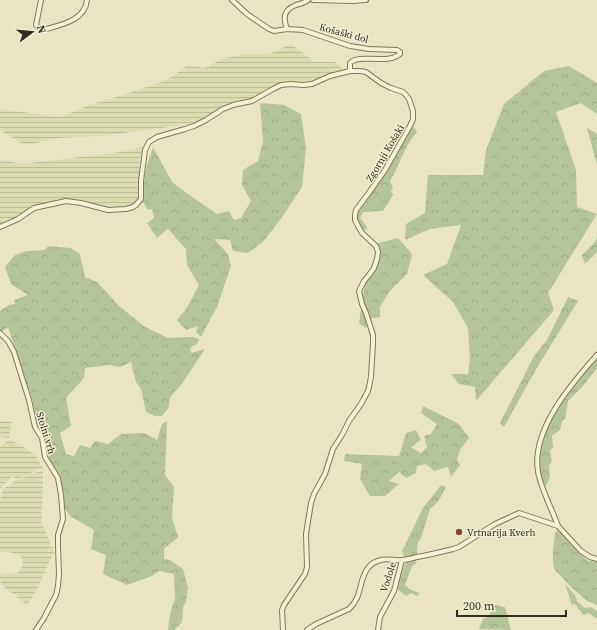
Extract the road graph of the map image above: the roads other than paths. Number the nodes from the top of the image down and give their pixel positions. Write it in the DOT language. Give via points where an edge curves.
graph roads {
  1 [pos="41,0"];
  2 [pos="87,0"];
  3 [pos="232,0"];
  4 [pos="308,0"];
  5 [pos="312,0"];
  6 [pos="366,0"];
  7 [pos="287,29"];
  8 [pos="350,71"];
  9 [pos="0,227"];
  10 [pos="0,333"];
  11 [pos="597,355"];
  12 [pos="558,526"];
  13 [pos="597,559"];
  14 [pos="402,560"];
  15 [pos="36,630"];
  16 [pos="284,630"];
  17 [pos="307,630"];
  18 [pos="378,630"];
  1 -- 2 [label="street" via="36,25 43,30 73,20 85,10"];
  3 -- 7 [label="street, Košaški dol" via="269,29"];
  4 -- 7 [label="street" via="286,12 284,20"];
  5 -- 6 [label="street"];
  7 -- 8 [label="street, Košaški dol" via="304,30 350,46 400,52 392,58 352,60"];
  8 -- 9 [label="street, Zgornji Košaki" via="312,84 281,86 252,101 232,105 194,126 152,140 145,150 141,199 133,207 117,211 66,201 34,208"];
  8 -- 16 [label="street, Zgornji Košaki" via="366,72 381,83 403,92 412,105 413,119 385,170 356,210 355,220 358,226 376,246 378,252 374,268 360,291 373,335 371,377 368,391 333,449 325,474 311,503 306,534 307,567 282,610"];
  10 -- 15 [label="street, Stolni vrh" via="14,352 35,427 42,438 45,457 58,478 61,494 63,519 58,535 58,586 56,595"];
  11 -- 12 [label="street" via="556,407 540,441 538,474"];
  12 -- 13 [label="street" via="581,551"];
  12 -- 14 [label="street" via="519,514 495,524 459,547"];
  14 -- 17 [label="street, Vodole" via="384,559 373,563 368,568 353,606"];
  14 -- 18 [label="street, Vodole" via="394,591 380,617"];
}
